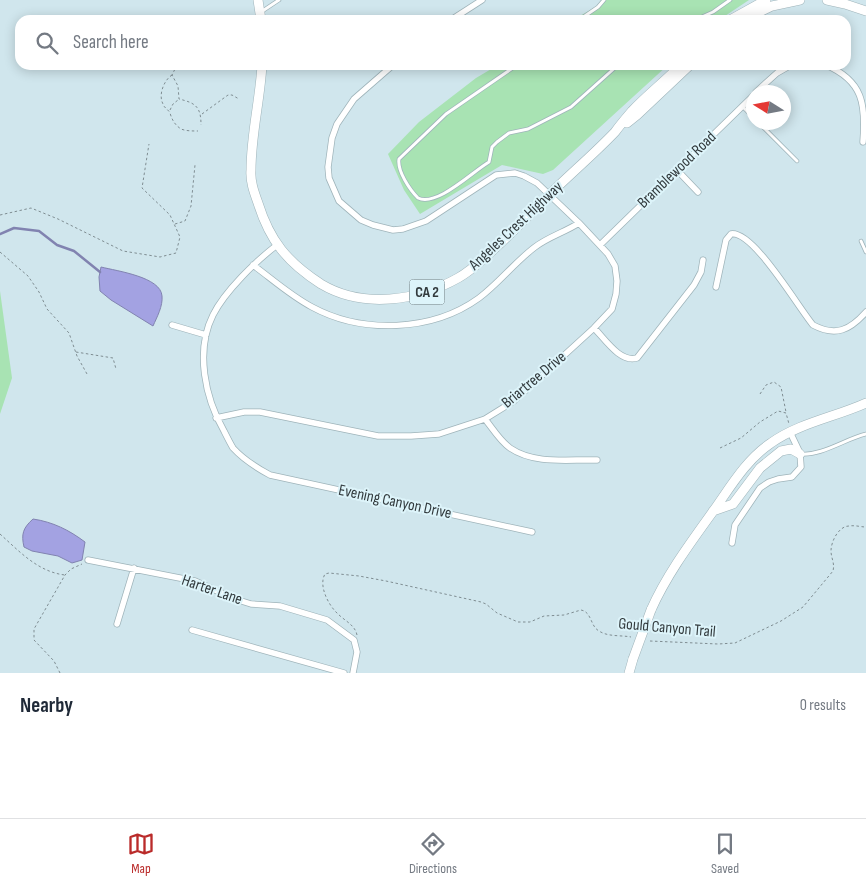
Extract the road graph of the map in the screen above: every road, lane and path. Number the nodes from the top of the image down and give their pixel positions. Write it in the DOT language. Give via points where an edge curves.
graph roads {
  1 [pos="258,0"];
  2 [pos="279,0"];
  3 [pos="482,0"];
  4 [pos="604,0"];
  5 [pos="730,0"];
  6 [pos="766,0"];
  7 [pos="800,0"];
  8 [pos="827,0"];
  9 [pos="845,4"];
  10 [pos="866,6"];
  11 [pos="866,11"];
  12 [pos="261,15"];
  13 [pos="262,15"];
  14 [pos="459,15"];
  15 [pos="586,15"];
  16 [pos="706,15"];
  17 [pos="739,15"];
  18 [pos="753,15"];
  19 [pos="174,70"];
  20 [pos="261,70"];
  21 [pos="388,70"];
  22 [pos="510,70"];
  23 [pos="613,70"];
  24 [pos="676,70"];
  25 [pos="685,70"];
  26 [pos="782,70"];
  27 [pos="836,70"];
  28 [pos="172,75"];
  29 [pos="764,85"];
  30 [pos="179,99"];
  31 [pos="238,99"];
  32 [pos="746,102"];
  33 [pos="742,106"];
  34 [pos="746,110"];
  35 [pos="170,111"];
  36 [pos="201,115"];
  37 [pos="201,125"];
  38 [pos="766,130"];
  39 [pos="198,131"];
  40 [pos="614,132"];
  41 [pos="863,142"];
  42 [pos="149,144"];
  43 [pos="797,160"];
  44 [pos="195,165"];
  45 [pos="677,170"];
  46 [pos="698,192"];
  47 [pos="549,195"];
  48 [pos="0,215"];
  49 [pos="579,223"];
  50 [pos="174,224"];
  51 [pos="861,241"];
  52 [pos="600,244"];
  53 [pos="277,245"];
  54 [pos="0,252"];
  55 [pos="866,252"];
  56 [pos="703,260"];
  57 [pos="253,265"];
  58 [pos="716,288"];
  59 [pos="866,312"];
  60 [pos="172,325"];
  61 [pos="594,328"];
  62 [pos="206,335"];
  63 [pos="75,352"];
  64 [pos="116,369"];
  65 [pos="87,374"];
  66 [pos="760,394"];
  67 [pos="866,403"];
  68 [pos="786,413"];
  69 [pos="216,418"];
  70 [pos="486,419"];
  71 [pos="790,432"];
  72 [pos="866,434"];
  73 [pos="720,448"];
  74 [pos="800,454"];
  75 [pos="597,460"];
  76 [pos="713,511"];
  77 [pos="866,527"];
  78 [pos="532,532"];
  79 [pos="0,534"];
  80 [pos="732,543"];
  81 [pos="88,560"];
  82 [pos="134,568"];
  83 [pos="65,575"];
  84 [pos="117,624"];
  85 [pos="192,630"];
  86 [pos="637,638"];
  87 [pos="354,640"];
  88 [pos="645,641"];
  89 [pos="60,673"];
  90 [pos="344,673"];
  91 [pos="353,673"];
  92 [pos="629,673"];
  1 -- 12 [label="main road"];
  2 -- 13 [label="lane"];
  3 -- 14 [label="street"];
  4 -- 15 [label="lane"];
  5 -- 16 [label="lane"];
  6 -- 17 [label="main road"];
  7 -- 18 [label="main road" via="772,6"];
  8 -- 9 [label="main road"];
  9 -- 10 [label="main road"];
  9 -- 11 [label="main road"];
  19 -- 28 [label="path"];
  20 -- 53 [label="main road, Angeles Crest Highway / CA 2" via="250,172 260,211"];
  21 -- 47 [label="street, Briartree Drive" via="354,99 337,124 332,138 328,156 329,178 339,201 350,212 382,228 411,228 502,173 531,179"];
  22 -- 23 [label="lane" via="446,114 399,159 400,171 418,198 428,200 457,186 489,162 492,147 509,133 528,129 572,107"];
  24 -- 40 [label="main road, Angeles Crest Highway / CA 2"];
  25 -- 40 [label="main road, Angeles Crest Highway / CA 2"];
  26 -- 29 [label="street, Bramblewood Road"];
  27 -- 41 [label="street" via="857,87 865,112"];
  28 -- 30 [label="path" via="178,86"];
  28 -- 35 [label="path" via="164,85 161,98"];
  30 -- 35 [label="path"];
  30 -- 36 [label="path" via="195,105"];
  31 -- 36 [label="path" via="228,95"];
  32 -- 33 [label="street, Bramblewood Road"];
  33 -- 34 [label="lane"];
  33 -- 45 [label="street, Bramblewood Road"];
  35 -- 39 [label="path" via="180,128"];
  36 -- 37 [label="path"];
  38 -- 43 [label="lane"];
  40 -- 47 [label="main road, Angeles Crest Highway / CA 2"];
  42 -- 50 [label="path" via="142,188 170,215"];
  44 -- 50 [label="path" via="191,206 186,221"];
  45 -- 46 [label="street"];
  45 -- 52 [label="street, Bramblewood Road"];
  47 -- 49 [label="street, Briartree Drive"];
  47 -- 53 [label="main road, Angeles Crest Highway / CA 2" via="518,228 459,278 408,297 389,300 364,298 332,289 301,270"];
  48 -- 50 [label="path" via="31,208 123,251 160,257 176,253 180,237"];
  49 -- 52 [label="street, Briartree Drive"];
  49 -- 57 [label="street" via="537,246 478,298 436,319 416,324 375,324 332,315 312,307"];
  51 -- 55 [label="lane"];
  52 -- 61 [label="street, Briartree Drive" via="615,266 616,288 612,309"];
  53 -- 57 [label="street"];
  54 -- 63 [label="path" via="28,276 47,309 69,333"];
  56 -- 61 [label="street" via="694,285 637,358 631,360 622,356"];
  57 -- 62 [label="street" via="213,314"];
  58 -- 59 [label="street" via="728,236 736,233 759,251 813,325 834,332 856,323"];
  60 -- 62 [label="street"];
  61 -- 70 [label="street, Briartree Drive" via="514,401"];
  62 -- 69 [label="street" via="204,367"];
  63 -- 64 [label="path" via="113,358"];
  63 -- 65 [label="path"];
  66 -- 68 [label="path" via="766,385 774,382 781,387"];
  67 -- 71 [label="main road"];
  68 -- 71 [label="path"];
  68 -- 73 [label="path" via="778,411 741,438"];
  69 -- 70 [label="street, Briartree Drive" via="260,412 378,436 439,434"];
  69 -- 78 [label="street, Evening Canyon Drive" via="233,448 270,475"];
  70 -- 75 [label="street" via="510,448 524,455 537,459"];
  71 -- 74 [label="street"];
  71 -- 76 [label="main road" via="757,454"];
  72 -- 74 [label="lane" via="812,455"];
  74 -- 76 [label="main road" via="791,450 781,451 760,468 733,504"];
  74 -- 80 [label="street" via="800,467 792,477 768,482 760,488 736,525"];
  76 -- 92 [label="main road, bridge" via="673,570 651,610"];
  77 -- 88 [label="path, Gould Canyon Trail" via="845,527 837,535 831,550 833,571 803,607 780,621 731,644"];
  79 -- 83 [label="path" via="27,559"];
  81 -- 82 [label="street, Harter Lane"];
  81 -- 83 [label="path"];
  82 -- 84 [label="street"];
  82 -- 87 [label="street, Harter Lane" via="195,581 251,604 302,611 327,620"];
  83 -- 89 [label="path" via="34,628 33,636"];
  85 -- 90 [label="street"];
  86 -- 87 [label="path, Gould Canyon Trail" via="598,630 588,613 581,610 522,622 506,618 481,602 359,576 327,573 323,577 324,590 335,611 356,630"];
  87 -- 91 [label="street" via="357,652"];
}
